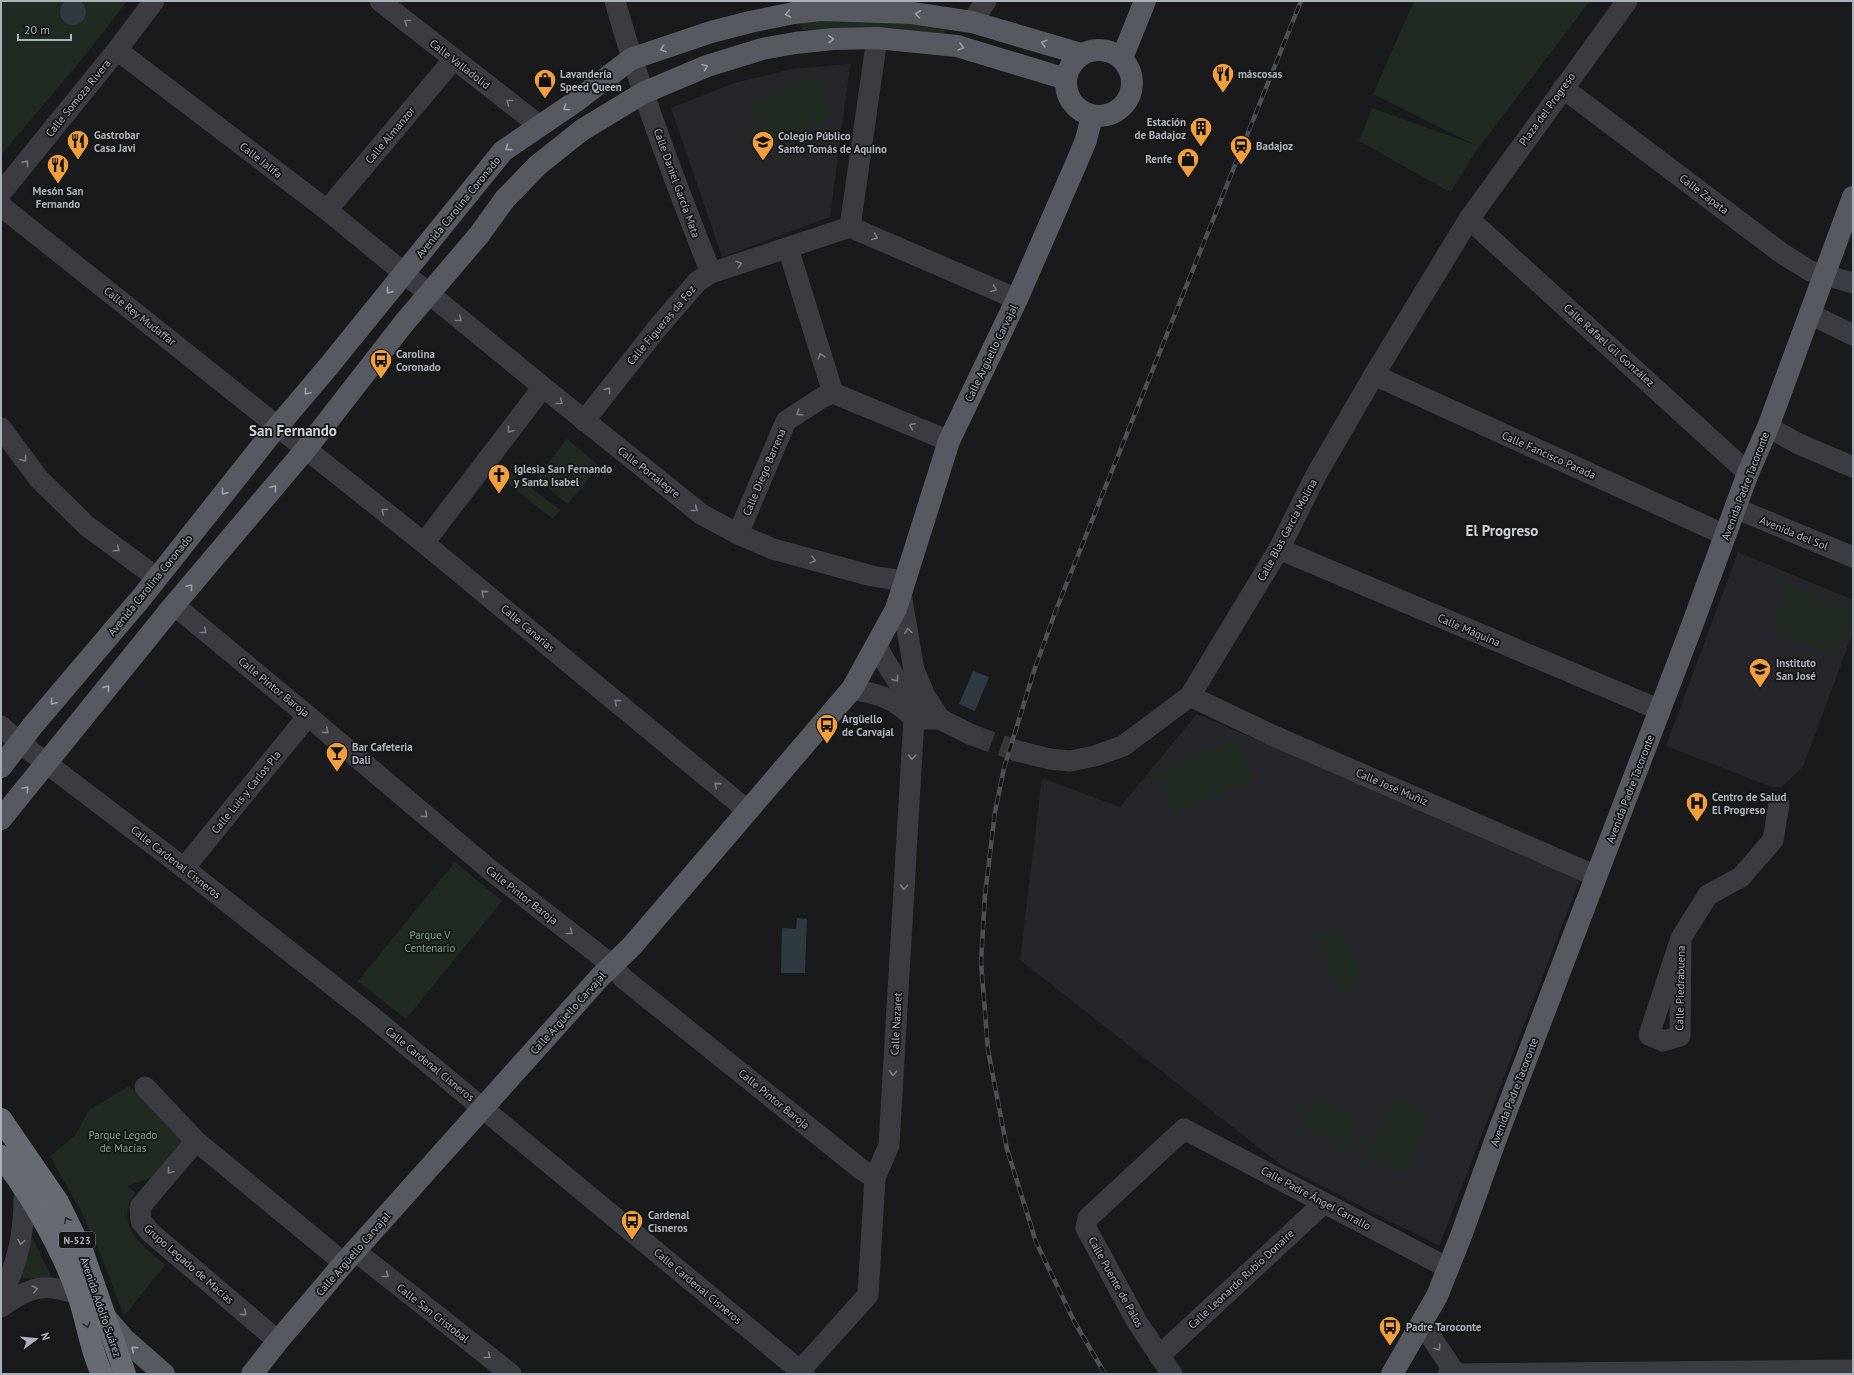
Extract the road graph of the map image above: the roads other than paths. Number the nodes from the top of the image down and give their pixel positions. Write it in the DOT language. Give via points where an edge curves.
graph roads {
  1 [pos="154,1"];
  2 [pos="380,1"];
  3 [pos="615,1"];
  4 [pos="986,1"];
  5 [pos="1145,1"];
  6 [pos="1626,1"];
  7 [pos="820,6"];
  8 [pos="972,22"];
  9 [pos="877,38"];
  10 [pos="117,50"];
  11 [pos="1081,54"];
  12 [pos="1122,58"];
  13 [pos="454,59"];
  14 [pos="631,59"];
  15 [pos="1066,79"];
  16 [pos="1563,88"];
  17 [pos="643,93"];
  18 [pos="1092,116"];
  19 [pos="540,126"];
  20 [pos="1,193"];
  21 [pos="1853,197"];
  22 [pos="1,206"];
  23 [pos="327,210"];
  24 [pos="1469,219"];
  25 [pos="850,227"];
  26 [pos="788,248"];
  27 [pos="403,273"];
  28 [pos="710,273"];
  29 [pos="1824,274"];
  30 [pos="1853,283"];
  31 [pos="429,295"];
  32 [pos="1017,299"];
  33 [pos="1810,314"];
  34 [pos="1853,335"];
  35 [pos="1374,375"];
  36 [pos="543,388"];
  37 [pos="832,393"];
  38 [pos="584,421"];
  39 [pos="278,426"];
  40 [pos="1768,427"];
  41 [pos="1,428"];
  42 [pos="949,441"];
  43 [pos="306,449"];
  44 [pos="1853,467"];
  45 [pos="1748,473"];
  46 [pos="1735,508"];
  47 [pos="738,534"];
  48 [pos="1725,535"];
  49 [pos="424,542"];
  50 [pos="1279,549"];
  51 [pos="1853,557"];
  52 [pos="156,577"];
  53 [pos="902,588"];
  54 [pos="174,606"];
  55 [pos="876,645"];
  56 [pos="918,679"];
  57 [pos="852,689"];
  58 [pos="1190,696"];
  59 [pos="1660,710"];
  60 [pos="308,716"];
  61 [pos="914,718"];
  62 [pos="940,719"];
  63 [pos="1,726"];
  64 [pos="972,735"];
  65 [pos="20,743"];
  66 [pos="1017,751"];
  67 [pos="48,763"];
  68 [pos="1,767"];
  69 [pos="1779,804"];
  70 [pos="747,810"];
  71 [pos="1,819"];
  72 [pos="184,868"];
  73 [pos="1596,876"];
  74 [pos="1681,938"];
  75 [pos="612,965"];
  76 [pos="145,1087"];
  77 [pos="483,1107"];
  78 [pos="1,1119"];
  79 [pos="1184,1129"];
  80 [pos="196,1141"];
  81 [pos="1,1156"];
  82 [pos="875,1178"];
  83 [pos="24,1189"];
  84 [pos="1324,1202"];
  85 [pos="349,1257"];
  86 [pos="1448,1268"];
  87 [pos="5,1289"];
  88 [pos="78,1294"];
  89 [pos="1,1307"];
  90 [pos="105,1316"];
  91 [pos="1422,1322"];
  92 [pos="278,1341"];
  93 [pos="1159,1356"];
  94 [pos="1853,1370"];
  95 [pos="801,1373"];
  96 [pos="1452,1373"];
  97 [pos="102,1374"];
  98 [pos="125,1374"];
  99 [pos="164,1374"];
  100 [pos="252,1374"];
  101 [pos="511,1374"];
  102 [pos="1172,1374"];
  103 [pos="1392,1374"];
  1 -- 10 [label="street, Calle Somoza Rivera"];
  13 -- 2 [label="street, Calle Valladolid, one-way"];
  3 -- 14 [label="street"];
  4 -- 8 [label="street"];
  5 -- 12 [label="main road"];
  6 -- 16 [label="street, Plaza del Progreso"];
  8 -- 7 [label="main road, Avenida Carolina Coronado, one-way" via="912,13"];
  7 -- 14 [label="main road, Avenida Carolina Coronado, one-way" via="711,32"];
  11 -- 8 [label="main road, Avenida Carolina Coronado, one-way"];
  9 -- 15 [label="main road, one-way" via="957,46"];
  17 -- 9 [label="main road, one-way" via="707,66 762,49 833,39"];
  9 -- 25 [label="street"];
  20 -- 10 [label="street, Calle Somoza Rivera, one-way"];
  10 -- 23 [label="street, Calle Jalifa"];
  11 -- 12 [label="main road" via="1102,49"];
  11 -- 15 [label="main road" via="1071,65"];
  12 -- 18 [label="main road" via="1129,67 1132,77 1132,88 1128,98 1122,107 1113,113"];
  19 -- 13 [label="street, Calle Valladolid, one-way"];
  13 -- 23 [label="street, Calle Almanzor"];
  14 -- 17 [label="street"];
  14 -- 19 [label="main road, Avenida Carolina Coronado, one-way"];
  15 -- 18 [label="main road" via="1069,98 1075,106"];
  16 -- 24 [label="street, Plaza del Progreso"];
  16 -- 29 [label="street, Calle Zapata" via="1780,252 1810,271"];
  17 -- 28 [label="street, Calle Daniel García Mata"];
  17 -- 31 [label="main road" via="582,130 538,165 505,199"];
  18 -- 32 [label="main road, Calle Argüello Carvajal" via="1086,140"];
  19 -- 27 [label="main road, Avenida Carolina Coronado, one-way" via="503,151"];
  21 -- 29 [label="main road, Avenida Padre Tacoronte"];
  22 -- 39 [label="street, Calle Rey Mudaffar"];
  23 -- 27 [label="street, Calle Jalifa"];
  24 -- 35 [label="street, Calle Blas García Molina"];
  24 -- 45 [label="street, Calle Rafael Gil González"];
  25 -- 26 [label="street, Calle Figueras da Foz"];
  25 -- 32 [label="street, one-way"];
  28 -- 26 [label="street, Calle Figueras da Foz, one-way"];
  37 -- 26 [label="street, one-way"];
  27 -- 31 [label="street"];
  27 -- 39 [label="main road, Avenida Carolina Coronado, one-way"];
  38 -- 28 [label="street, Calle Figueras da Foz, one-way" via="659,326 698,281"];
  29 -- 30 [label="street, Calle Zapata"];
  29 -- 33 [label="main road, Avenida Padre Tacoronte"];
  31 -- 36 [label="street, Calle Portalegre, one-way"];
  31 -- 43 [label="main road" via="404,323"];
  32 -- 42 [label="main road, Calle Argüello Carvajal"];
  33 -- 34 [label="street"];
  33 -- 40 [label="main road, Avenida Padre Tacoronte"];
  35 -- 48 [label="street, Calle Fancisco Parada"];
  35 -- 50 [label="street, Calle Blas García Molina" via="1316,475"];
  36 -- 38 [label="street, Calle Portalegre, one-way"];
  36 -- 49 [label="street, one-way"];
  42 -- 37 [label="street, one-way"];
  37 -- 47 [label="street, Calle Diego Barrena, one-way" via="823,396 786,421"];
  38 -- 47 [label="street, Calle Portalegre, one-way" via="701,514"];
  39 -- 43 [label="street"];
  39 -- 52 [label="main road, Avenida Carolina Coronado, one-way"];
  40 -- 44 [label="street" via="1799,444"];
  40 -- 45 [label="main road, Avenida Padre Tacoronte"];
  41 -- 52 [label="street, one-way" via="39,479 87,526"];
  42 -- 53 [label="main road, Calle Argüello Carvajal"];
  49 -- 43 [label="street, Calle Canarias, one-way"];
  54 -- 43 [label="main road, one-way"];
  45 -- 46 [label="main road, Avenida Padre Tacoronte"];
  46 -- 48 [label="main road, Avenida Padre Tacoronte"];
  46 -- 51 [label="street, Avenida del Sol"];
  47 -- 53 [label="street, Calle Portalegre, one-way" via="773,549 872,576"];
  48 -- 59 [label="main road, Avenida Padre Tacoronte"];
  70 -- 49 [label="street, Calle Canarias, one-way"];
  50 -- 58 [label="street, Calle Blas García Molina"];
  50 -- 59 [label="street, Calle Máquina"];
  52 -- 65 [label="main road, Avenida Carolina Coronado, one-way"];
  53 -- 55 [label="main road, Calle Argüello Carvajal" via="896,609"];
  56 -- 53 [label="street, Calle Argüello Carvajal, one-way" via="914,670"];
  54 -- 60 [label="street, Calle Pintor Baroja, one-way"];
  67 -- 54 [label="main road, one-way"];
  55 -- 56 [label="street, Calle Argüello Carvajal" via="892,649"];
  55 -- 57 [label="main road, Calle Argüello Carvajal"];
  55 -- 62 [label="street, one-way" via="888,667 915,703"];
  56 -- 62 [label="street, Calle Argüello Carvajal" via="929,704"];
  57 -- 61 [label="street" via="885,697 899,704"];
  57 -- 70 [label="main road, Calle Argüello Carvajal"];
  58 -- 66 [label="street, Calle Blas García Molina" via="1123,746 1095,756 1070,761"];
  58 -- 73 [label="street, Calle José Muñiz" via="1274,736"];
  59 -- 73 [label="main road, Avenida Padre Tacoronte"];
  60 -- 72 [label="street, Calle Luis y Carlos Pla"];
  60 -- 75 [label="street, Calle Pintor Baroja, one-way" via="489,869"];
  61 -- 62 [label="street"];
  61 -- 82 [label="street, Calle Nazaret, one-way" via="889,1145"];
  62 -- 64 [label="street"];
  63 -- 65 [label="street"];
  65 -- 67 [label="street"];
  65 -- 68 [label="main road, Avenida Carolina Coronado"];
  71 -- 67 [label="main road, one-way"];
  67 -- 72 [label="street, Calle Cardenal Cisneros"];
  69 -- 74 [label="street, Calle Piedrabuena" via="1773,840 1741,877 1708,895"];
  70 -- 75 [label="main road, Calle Argüello Carvajal" via="632,946"];
  72 -- 77 [label="street, Calle Cardenal Cisneros"];
  73 -- 86 [label="main road, Avenida Padre Tacoronte"];
  74 -- 74 [label="street, Calle Piedrabuena" via="1680,1036 1663,1041 1649,1035"];
  75 -- 77 [label="main road, Calle Argüello Carvajal"];
  75 -- 82 [label="street, Calle Pintor Baroja" via="624,979"];
  76 -- 80 [label="street"];
  77 -- 85 [label="main road, Calle Argüello Carvajal"];
  77 -- 95 [label="street, Calle Cardenal Cisneros"];
  90 -- 78 [label="highway, Avenida Adolfo Suárez / N-523, one-way" via="83,1253 58,1202"];
  79 -- 84 [label="street, Calle Padre Ángel Carrallo"];
  79 -- 93 [label="street, Calle Puente de Palos" via="1088,1218 1086,1228 1137,1322"];
  80 -- 85 [label="street"];
  80 -- 92 [label="street, Grupo Legado de Macías, one-way" via="140,1207 140,1221"];
  81 -- 83 [label="highway, Avenida Adolfo Suárez / N-523"];
  82 -- 95 [label="street, Calle Nazaret" via="868,1295"];
  83 -- 87 [label="street, one-way" via="21,1243"];
  83 -- 88 [label="highway, Avenida Adolfo Suárez / N-523" via="52,1235"];
  84 -- 86 [label="street, Calle Padre Ángel Carrallo"];
  84 -- 93 [label="street, Calle Leonardo Rubio Donaire"];
  85 -- 92 [label="main road, Calle Argüello Carvajal"];
  85 -- 101 [label="street, Calle San Cristobal, one-way"];
  86 -- 91 [label="main road, Avenida Padre Tacoronte" via="1437,1296"];
  89 -- 88 [label="street, one-way" via="31,1289 46,1287"];
  88 -- 97 [label="highway, Avenida Adolfo Suárez / N-523, one-way"];
  90 -- 98 [label="highway, Avenida Adolfo Suárez / N-523"];
  99 -- 90 [label="main road, one-way" via="124,1339"];
  91 -- 96 [label="street, one-way"];
  91 -- 103 [label="main road, Avenida Padre Tacoronte"];
  92 -- 100 [label="main road, Calle Argüello Carvajal"];
  93 -- 102 [label="street, Calle Puente de Palos"];
  94 -- 96 [label="street"];
}
